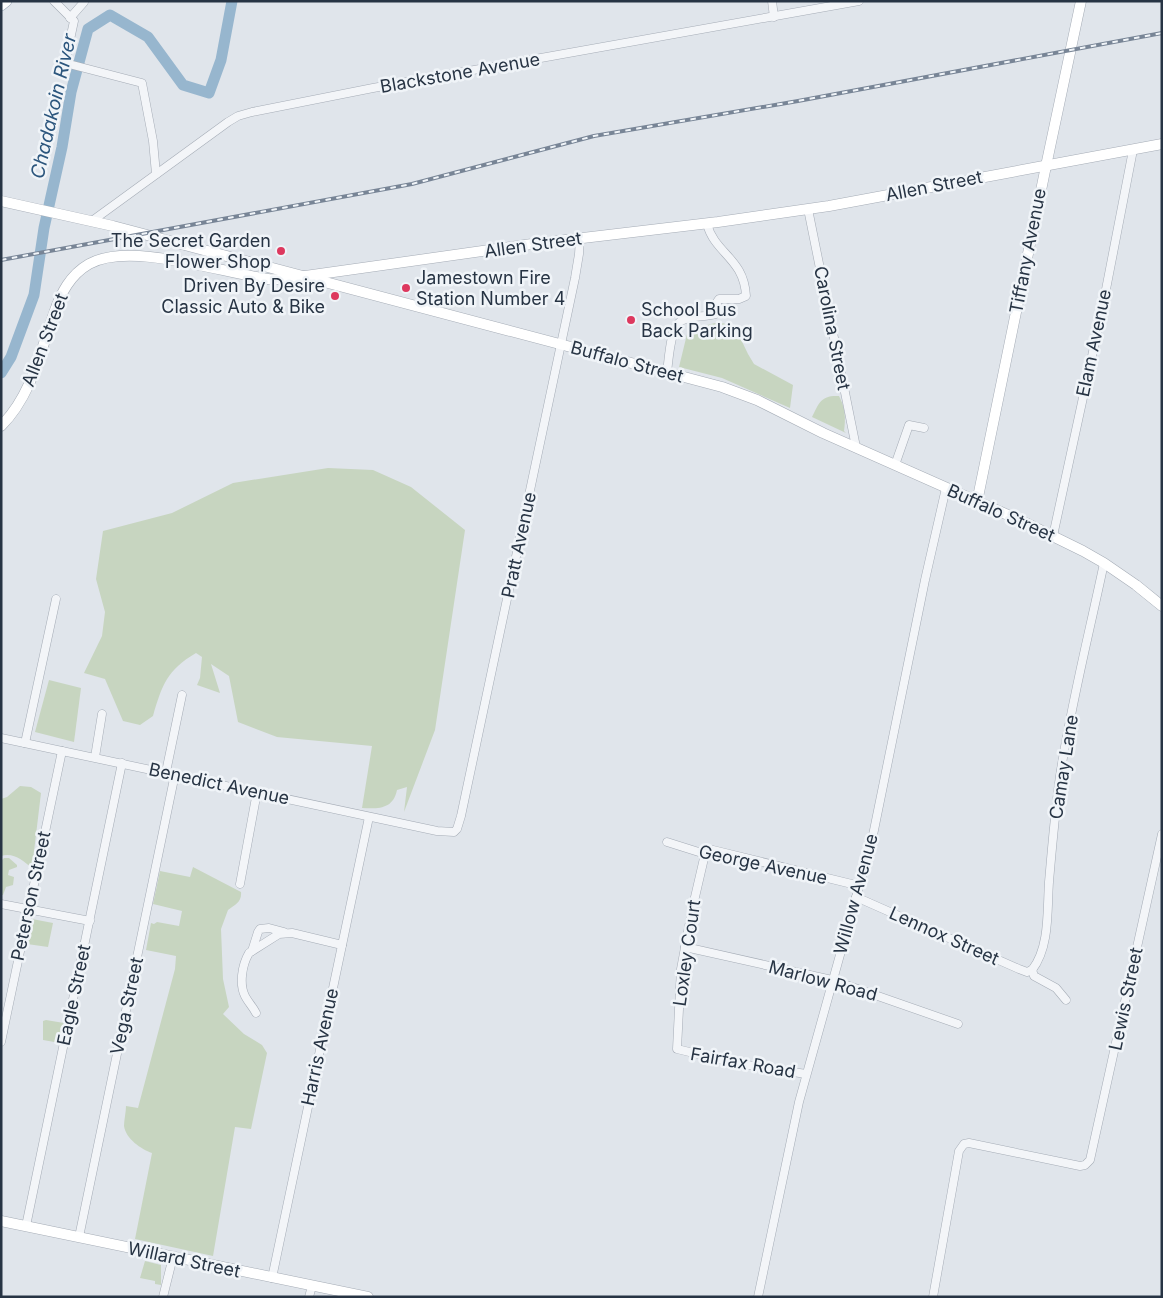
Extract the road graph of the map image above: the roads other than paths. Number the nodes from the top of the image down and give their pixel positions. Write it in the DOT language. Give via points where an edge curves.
graph roads {
  1 [pos="6,1"];
  2 [pos="54,1"];
  3 [pos="772,1"];
  4 [pos="859,1"];
  5 [pos="1081,1"];
  6 [pos="84,2"];
  7 [pos="1,5"];
  8 [pos="774,17"];
  9 [pos="70,18"];
  10 [pos="1162,144"];
  11 [pos="1134,150"];
  12 [pos="1046,166"];
  13 [pos="156,174"];
  14 [pos="1,201"];
  15 [pos="808,209"];
  16 [pos="92,221"];
  17 [pos="706,224"];
  18 [pos="580,238"];
  19 [pos="265,266"];
  20 [pos="306,276"];
  21 [pos="264,278"];
  22 [pos="561,344"];
  23 [pos="667,372"];
  24 [pos="1,426"];
  25 [pos="924,428"];
  26 [pos="856,447"];
  27 [pos="895,465"];
  28 [pos="946,488"];
  29 [pos="977,502"];
  30 [pos="1053,536"];
  31 [pos="1104,563"];
  32 [pos="56,599"];
  33 [pos="1162,606"];
  34 [pos="182,695"];
  35 [pos="102,714"];
  36 [pos="1,738"];
  37 [pos="25,743"];
  38 [pos="62,751"];
  39 [pos="95,757"];
  40 [pos="122,763"];
  41 [pos="166,772"];
  42 [pos="175,774"];
  43 [pos="257,792"];
  44 [pos="369,817"];
  45 [pos="437,831"];
  46 [pos="1162,834"];
  47 [pos="667,842"];
  48 [pos="705,854"];
  49 [pos="240,884"];
  50 [pos="860,886"];
  51 [pos="856,897"];
  52 [pos="1,904"];
  53 [pos="28,909"];
  54 [pos="90,920"];
  55 [pos="284,932"];
  56 [pos="342,945"];
  57 [pos="685,947"];
  58 [pos="252,951"];
  59 [pos="1032,970"];
  60 [pos="832,980"];
  61 [pos="1066,1000"];
  62 [pos="256,1013"];
  63 [pos="958,1024"];
  64 [pos="1,1042"];
  65 [pos="681,1051"];
  66 [pos="806,1074"];
  67 [pos="1,1221"];
  68 [pos="26,1226"];
  69 [pos="79,1237"];
  70 [pos="173,1257"];
  71 [pos="272,1278"];
  72 [pos="312,1286"];
  73 [pos="163,1297"];
  74 [pos="309,1297"];
  75 [pos="368,1297"];
  76 [pos="758,1297"];
  77 [pos="933,1297"];
  1 -- 7 [label="main road"];
  2 -- 9 [label="street"];
  3 -- 8 [label="street"];
  4 -- 8 [label="street, Blackstone Avenue"];
  5 -- 12 [label="street, Tiffany Avenue"];
  6 -- 9 [label="street"];
  8 -- 13 [label="street, Blackstone Avenue" via="252,112 228,122"];
  9 -- 13 [label="street" via="74,21 65,63 142,83"];
  10 -- 11 [label="street, Allen Street"];
  11 -- 12 [label="street, Allen Street"];
  11 -- 30 [label="street, Elam Avenue"];
  12 -- 15 [label="street, Allen Street"];
  12 -- 29 [label="street, Tiffany Avenue"];
  13 -- 16 [label="street, Blackstone Avenue"];
  14 -- 16 [label="street, Buffalo Street"];
  15 -- 17 [label="street, Allen Street"];
  15 -- 26 [label="street, Carolina Street"];
  16 -- 19 [label="street, Buffalo Street"];
  17 -- 18 [label="street, Allen Street"];
  17 -- 23 [label="street" via="714,240 738,266 746,296 719,299 716,314 679,322 672,335"];
  18 -- 20 [label="street, Allen Street"];
  18 -- 22 [label="street, Pratt Avenue" via="580,254"];
  19 -- 20 [label="street, Buffalo Street"];
  19 -- 21 [label="street" via="268,270"];
  20 -- 21 [label="street, Allen Street"];
  20 -- 22 [label="street, Buffalo Street"];
  21 -- 24 [label="street, Allen Street" via="144,256 115,256 90,264 65,288 34,375 20,402"];
  22 -- 23 [label="street, Buffalo Street"];
  22 -- 45 [label="street, Pratt Avenue" via="461,818 454,832"];
  23 -- 26 [label="street, Buffalo Street" via="746,396"];
  25 -- 27 [label="street" via="909,425"];
  26 -- 27 [label="street, Buffalo Street"];
  27 -- 28 [label="street, Buffalo Street"];
  28 -- 29 [label="street, Buffalo Street"];
  28 -- 50 [label="street, Willow Avenue"];
  29 -- 30 [label="street, Buffalo Street"];
  30 -- 31 [label="street, Buffalo Street"];
  31 -- 33 [label="street, Buffalo Street"];
  31 -- 59 [label="street, Camay Lane" via="1060,777 1045,933 1040,956"];
  32 -- 37 [label="street"];
  34 -- 41 [label="street"];
  35 -- 39 [label="street"];
  36 -- 37 [label="street, Benedict Avenue"];
  37 -- 38 [label="street, Benedict Avenue"];
  38 -- 39 [label="street, Benedict Avenue"];
  38 -- 53 [label="street, Peterson Street"];
  39 -- 40 [label="street, Benedict Avenue"];
  40 -- 41 [label="street, Benedict Avenue"];
  40 -- 54 [label="street, Eagle Street"];
  41 -- 42 [label="street, Benedict Avenue"];
  42 -- 43 [label="street, Benedict Avenue"];
  42 -- 69 [label="street, Vega Street"];
  43 -- 44 [label="street, Benedict Avenue"];
  43 -- 49 [label="street"];
  44 -- 45 [label="street, Benedict Avenue"];
  44 -- 56 [label="street, Harris Avenue"];
  46 -- 77 [label="street, Lewis Street" via="1088,1164 1080,1166 966,1144 960,1151"];
  47 -- 48 [label="street, George Avenue"];
  48 -- 50 [label="street, George Avenue" via="713,850"];
  48 -- 57 [label="street, Loxley Court"];
  50 -- 51 [label="street, Willow Avenue"];
  51 -- 59 [label="street, Lennox Street" via="1019,969"];
  51 -- 60 [label="street, Willow Avenue"];
  52 -- 53 [label="street"];
  53 -- 54 [label="street"];
  53 -- 64 [label="street, Peterson Street"];
  54 -- 68 [label="street, Eagle Street"];
  55 -- 56 [label="street"];
  55 -- 58 [label="street"];
  55 -- 58 [label="street" via="260,929"];
  56 -- 71 [label="street, Harris Avenue"];
  57 -- 60 [label="street, Marlow Road"];
  57 -- 65 [label="street, Loxley Court" via="676,1044"];
  58 -- 62 [label="street" via="246,957 241,980 245,997"];
  59 -- 61 [label="street" via="1034,976 1056,988"];
  60 -- 63 [label="street, Marlow Road"];
  60 -- 66 [label="street, Willow Avenue"];
  65 -- 66 [label="street, Fairfax Road"];
  66 -- 76 [label="street, Willow Avenue"];
  67 -- 68 [label="street, Willard Street"];
  68 -- 69 [label="street, Willard Street"];
  69 -- 70 [label="street, Willard Street"];
  70 -- 71 [label="street, Willard Street"];
  70 -- 73 [label="street"];
  71 -- 72 [label="street, Willard Street"];
  72 -- 74 [label="street"];
  72 -- 75 [label="street, Willard Street"];
}
